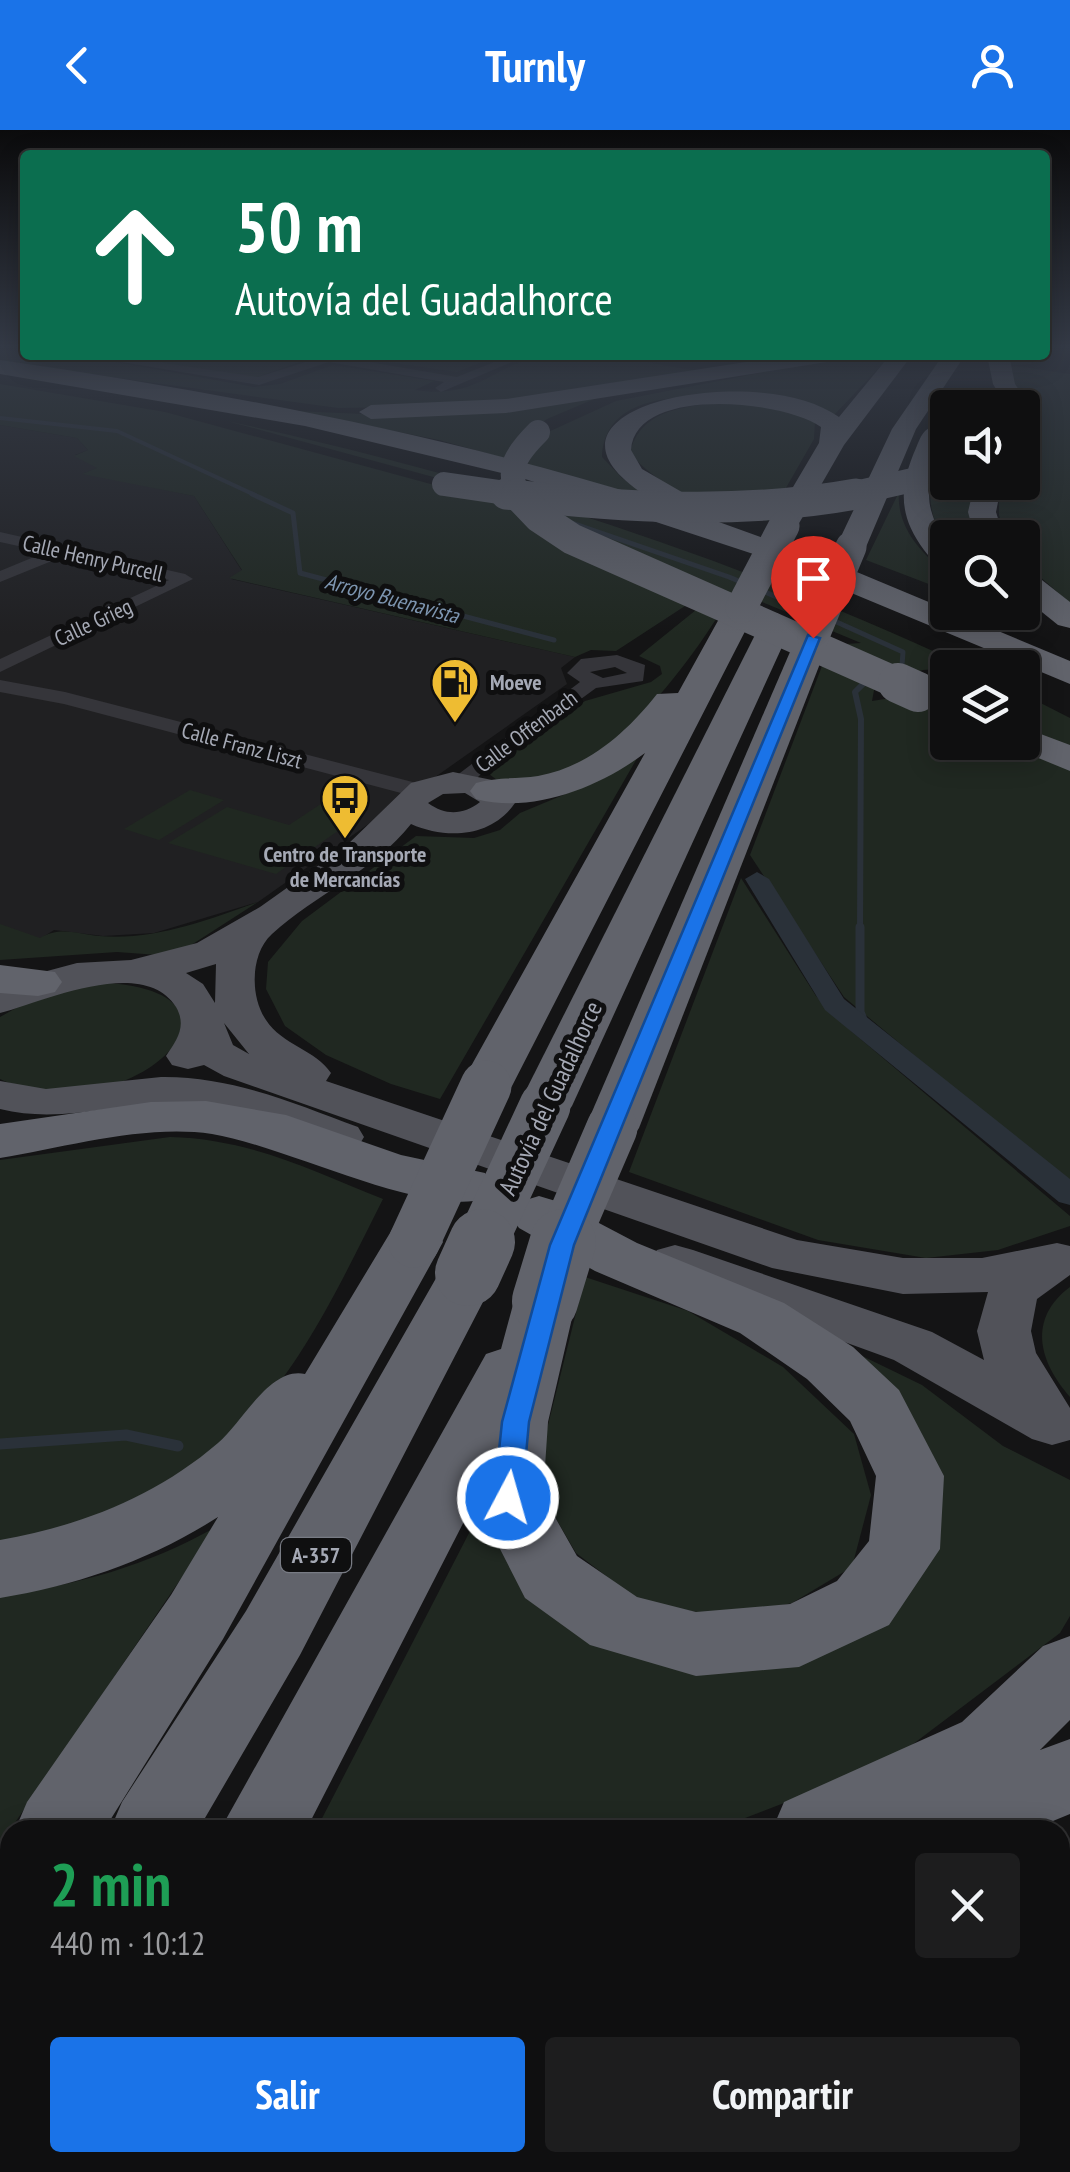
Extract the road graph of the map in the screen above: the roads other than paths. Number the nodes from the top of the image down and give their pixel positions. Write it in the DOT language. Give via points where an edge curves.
graph roads {
  1 [pos="297,443"];
  2 [pos="358,443"];
  3 [pos="417,443"];
  4 [pos="523,443"];
  5 [pos="617,443"];
  6 [pos="832,443"];
  7 [pos="865,443"];
  8 [pos="898,443"];
  9 [pos="310,447"];
  10 [pos="930,447"];
  11 [pos="415,476"];
  12 [pos="930,476"];
  13 [pos="0,537"];
  14 [pos="930,539"];
  15 [pos="63,551"];
  16 [pos="0,577"];
  17 [pos="186,578"];
  18 [pos="930,593"];
  19 [pos="1040,594"];
  20 [pos="1070,618"];
  21 [pos="1040,626"];
  22 [pos="763,628"];
  23 [pos="1019,630"];
  24 [pos="1070,643"];
  25 [pos="962,650"];
  26 [pos="1070,652"];
  27 [pos="0,666"];
  28 [pos="1070,674"];
  29 [pos="0,676"];
  30 [pos="592,682"];
  31 [pos="0,686"];
  32 [pos="1040,686"];
  33 [pos="930,697"];
  34 [pos="65,698"];
  35 [pos="1070,700"];
  36 [pos="1040,746"];
  37 [pos="1070,759"];
  38 [pos="479,787"];
  39 [pos="415,798"];
  40 [pos="445,822"];
  41 [pos="378,840"];
  42 [pos="254,926"];
  43 [pos="129,972"];
  44 [pos="13,987"];
  45 [pos="201,1019"];
  46 [pos="126,1094"];
  47 [pos="0,1095"];
  48 [pos="51,1105"];
  49 [pos="0,1115"];
  50 [pos="0,1141"];
  51 [pos="457,1173"];
  52 [pos="548,1195"];
  53 [pos="427,1251"];
  54 [pos="1060,1259"];
  55 [pos="545,1302"];
  56 [pos="1061,1430"];
  57 [pos="0,1569"];
  58 [pos="1070,1669"];
  59 [pos="1070,1776"];
  60 [pos="64,1820"];
  61 [pos="158,1820"];
  62 [pos="267,1820"];
  63 [pos="835,1820"];
  64 [pos="960,1820"];
  1 -- 9 [label="highway"];
  2 -- 25 [label="highway" via="582,504 862,605"];
  3 -- 28 [label="highway" via="607,494 870,589"];
  4 -- 33 [label="highway, bridge" via="511,464 512,488 536,517"];
  5 -- 18 [label="highway" via="623,466 669,498"];
  6 -- 22 [label="highway, bridge" via="784,526"];
  7 -- 22 [label="highway, Autovía del Guadalhorce / A-357"];
  8 -- 22 [label="highway, Autovía del Guadalhorce / A-357, bridge" via="851,547"];
  10 -- 14 [label="highway" via="913,500"];
  11 -- 12 [label="highway, bridge" via="564,500 711,505 830,496"];
  13 -- 15 [label="street, Calle Henry Purcell"];
  15 -- 16 [label="street"];
  15 -- 17 [label="street, Calle Henry Purcell"];
  17 -- 27 [label="street, Calle Grieg"];
  19 -- 20 [label="highway"];
  21 -- 24 [label="highway"];
  22 -- 38 [label="highway" via="690,673 652,728 606,764 538,790"];
  22 -- 51 [label="highway, bridge" via="486,1086"];
  22 -- 53 [label="highway, Autovía del Guadalhorce / A-357, bridge" via="546,1106"];
  22 -- 55 [label="highway, Autovía del Guadalhorce / A-357, bridge" via="612,1128"];
  23 -- 26 [label="highway"];
  29 -- 34 [label="street, Calle Franz Liszt"];
  30 -- 38 [label="street, Calle Offenbach" via="480,763 467,776"];
  31 -- 34 [label="street, Calle Franz Liszt"];
  32 -- 35 [label="highway"];
  34 -- 39 [label="street, Calle Franz Liszt"];
  36 -- 37 [label="highway"];
  38 -- 39 [label="main road" via="442,784"];
  38 -- 40 [label="main road" via="498,803 486,816"];
  39 -- 40 [label="main road" via="422,816"];
  39 -- 41 [label="main road"];
  40 -- 41 [label="main road"];
  41 -- 42 [label="main road"];
  42 -- 43 [label="main road" via="200,956"];
  42 -- 45 [label="main road" via="209,968"];
  42 -- 52 [label="main road" via="233,987 242,1018 260,1044 315,1076 417,1112"];
  43 -- 44 [label="main road"];
  43 -- 45 [label="main road" via="173,984"];
  45 -- 46 [label="main road" via="178,1067"];
  45 -- 52 [label="main road" via="217,1054 240,1068"];
  46 -- 48 [label="main road"];
  46 -- 51 [label="main road" via="216,1094"];
  47 -- 48 [label="main road"];
  48 -- 49 [label="highway"];
  50 -- 51 [label="highway" via="151,1118 206,1117 267,1126 389,1170"];
  51 -- 52 [label="main road"];
  51 -- 53 [label="highway, bridge"];
  52 -- 54 [label="main road" via="790,1256 903,1276 982,1276"];
  52 -- 55 [label="highway" via="616,1256 762,1318 830,1363 876,1407 910,1476 904,1548 863,1603 799,1636 696,1644 616,1623 551,1577 508,1498 515,1422"];
  52 -- 56 [label="main road" via="913,1346"];
  53 -- 57 [label="highway" via="289,1411 216,1484 135,1532 36,1565"];
  53 -- 60 [label="highway"];
  53 -- 61 [label="highway, Autovía del Guadalhorce / A-357" via="273,1633"];
  54 -- 56 [label="main road" via="1020,1285 1003,1322 1004,1349 1019,1388"];
  55 -- 62 [label="highway, Autovía del Guadalhorce / A-357"];
  58 -- 63 [label="highway" via="990,1747"];
  59 -- 64 [label="highway"];
}
